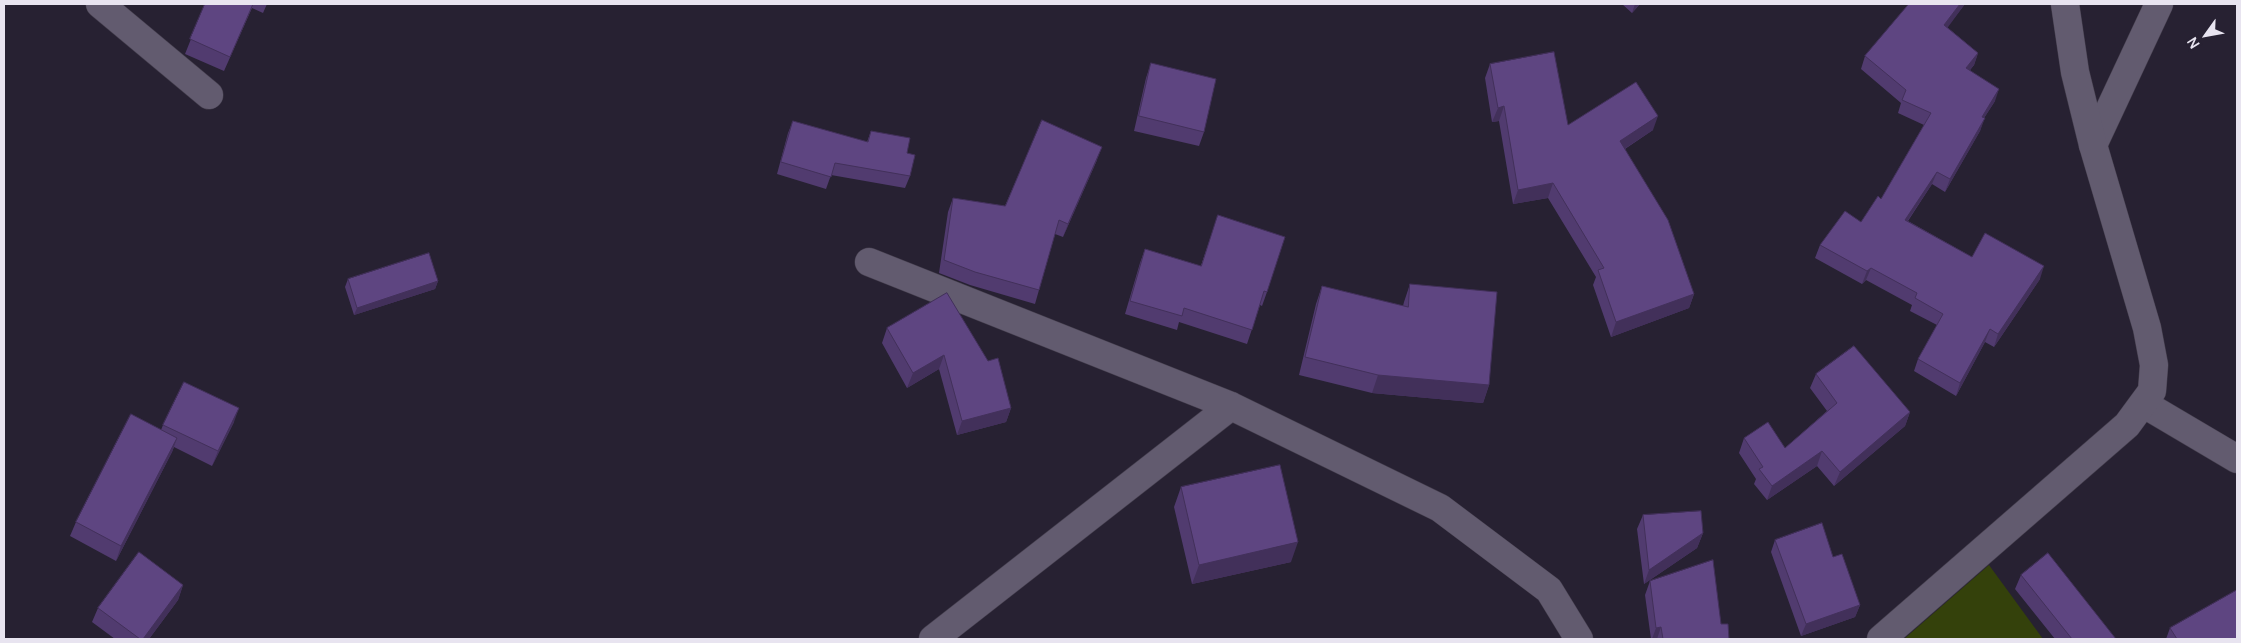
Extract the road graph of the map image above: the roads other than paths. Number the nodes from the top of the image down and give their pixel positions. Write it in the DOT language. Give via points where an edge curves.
graph roads {
  1 [pos="100,4"];
  2 [pos="2065,4"];
  3 [pos="2159,4"];
  4 [pos="209,95"];
  5 [pos="2093,145"];
  6 [pos="869,262"];
  7 [pos="2144,404"];
  8 [pos="1231,406"];
  9 [pos="2237,459"];
  10 [pos="933,639"];
  11 [pos="1579,639"];
  12 [pos="1881,639"];
  1 -- 4 [label="street"];
  2 -- 5 [label="street" via="2075,72"];
  3 -- 5 [label="street"];
  5 -- 7 [label="street" via="2147,328 2154,365 2152,391"];
  6 -- 8 [label="street"];
  7 -- 9 [label="street"];
  7 -- 12 [label="street" via="2127,425"];
  8 -- 10 [label="street"];
  8 -- 11 [label="street" via="1440,508 1549,590"];
}
